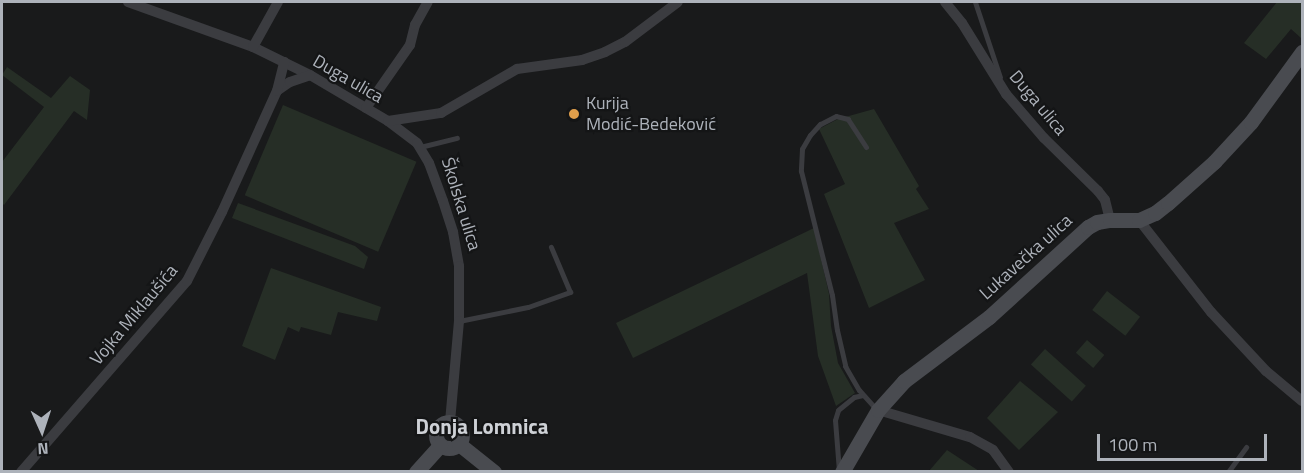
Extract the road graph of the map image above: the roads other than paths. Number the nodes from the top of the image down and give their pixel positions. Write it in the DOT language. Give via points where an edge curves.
graph roads {
  1 [pos="128,2"];
  2 [pos="278,2"];
  3 [pos="428,2"];
  4 [pos="678,2"];
  5 [pos="945,2"];
  6 [pos="975,2"];
  7 [pos="253,46"];
  8 [pos="1302,52"];
  9 [pos="284,62"];
  10 [pos="310,75"];
  11 [pos="277,91"];
  12 [pos="1006,94"];
  13 [pos="366,108"];
  14 [pos="388,121"];
  15 [pos="457,138"];
  16 [pos="420,147"];
  17 [pos="866,147"];
  18 [pos="1110,219"];
  19 [pos="1139,220"];
  20 [pos="551,247"];
  21 [pos="459,321"];
  22 [pos="863,395"];
  23 [pos="1302,400"];
  24 [pos="878,410"];
  25 [pos="450,422"];
  26 [pos="459,444"];
  27 [pos="440,445"];
  28 [pos="1246,447"];
  29 [pos="21,471"];
  30 [pos="416,471"];
  31 [pos="494,471"];
  32 [pos="841,471"];
  33 [pos="1009,471"];
  34 [pos="1228,471"];
  1 -- 7 [label="street, Duga ulica"];
  2 -- 7 [label="street"];
  3 -- 13 [label="street" via="415,25 410,45"];
  4 -- 14 [label="street, Duga ulica" via="626,42 605,52 582,60 517,69 441,113"];
  5 -- 12 [label="street, Duga ulica"];
  6 -- 12 [label="lane"];
  7 -- 9 [label="street, Duga ulica"];
  8 -- 19 [label="street" via="1251,122 1214,162 1155,213"];
  9 -- 10 [label="street, Duga ulica"];
  9 -- 11 [label="street, Vojka Miklaušića"];
  10 -- 11 [label="street"];
  10 -- 13 [label="street, Duga ulica"];
  11 -- 29 [label="street, Vojka Miklaušića" via="187,281"];
  12 -- 18 [label="street, Duga ulica" via="1098,191"];
  13 -- 14 [label="street, Duga ulica"];
  14 -- 16 [label="street, Školska ulica"];
  15 -- 16 [label="lane"];
  16 -- 21 [label="street, Školska ulica" via="453,232 460,283"];
  17 -- 22 [label="lane" via="848,119 836,116 810,135 802,149 801,171 832,295 840,347 850,375"];
  18 -- 19 [label="street, Lukavečka ulica"];
  18 -- 24 [label="street, Lukavečka ulica" via="1088,227 989,317 922,365"];
  19 -- 23 [label="street" via="1211,312 1266,371"];
  20 -- 21 [label="lane" via="570,292 519,309"];
  21 -- 25 [label="street, Školska ulica"];
  22 -- 24 [label="lane"];
  22 -- 32 [label="lane" via="838,410 835,420"];
  24 -- 32 [label="street, Lukavečka ulica"];
  24 -- 33 [label="street" via="970,437 993,450"];
  25 -- 26 [label="street, Školska ulica" via="461,430"];
  25 -- 27 [label="street, Školska ulica" via="438,428 436,437"];
  26 -- 27 [label="street" via="452,448"];
  26 -- 31 [label="street"];
  27 -- 30 [label="street, Školska ulica"];
  28 -- 34 [label="lane"];
}
